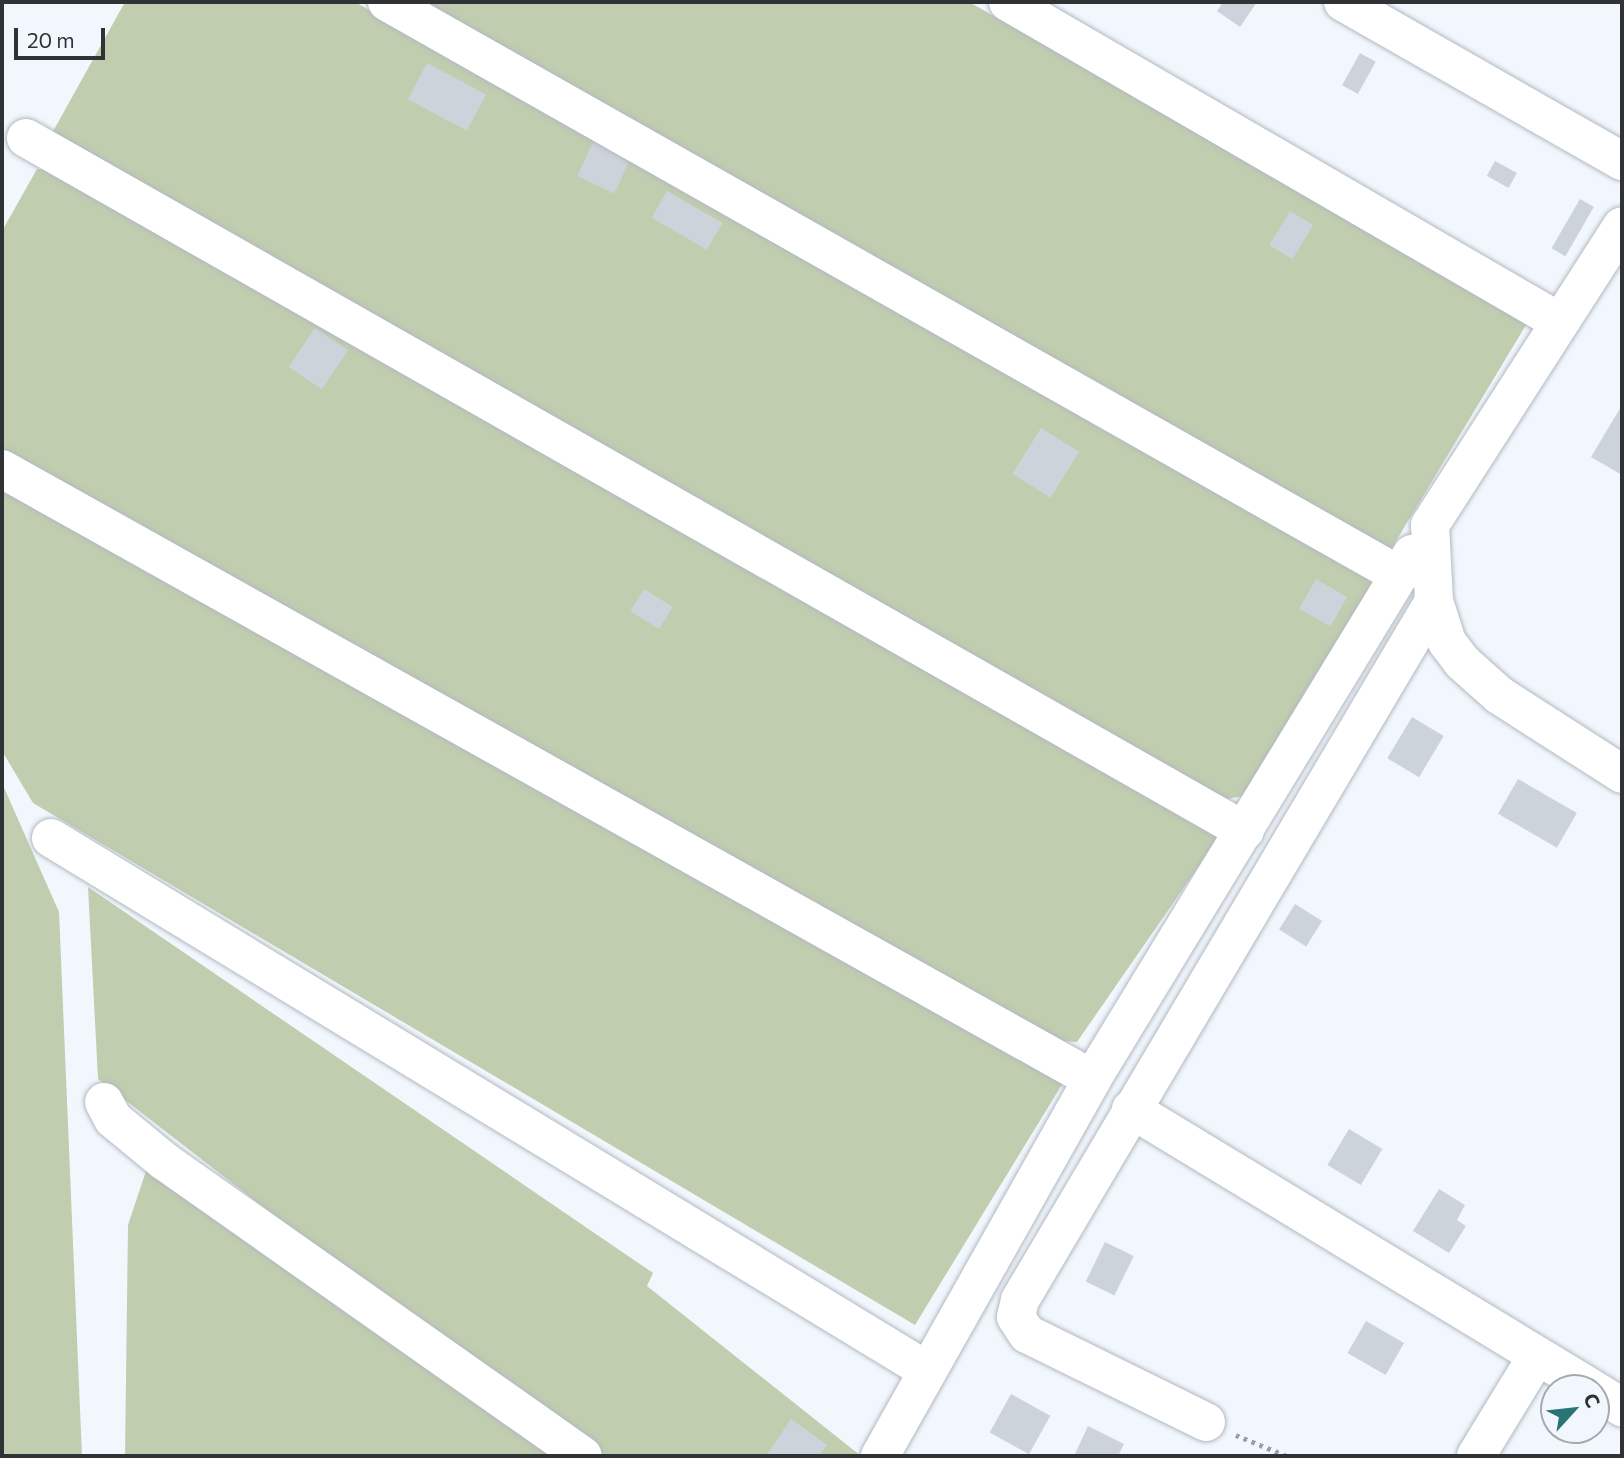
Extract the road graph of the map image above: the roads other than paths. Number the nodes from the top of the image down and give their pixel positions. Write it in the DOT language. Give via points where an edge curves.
graph roads {
  1 [pos="387,2"];
  2 [pos="1007,2"];
  3 [pos="1343,2"];
  4 [pos="26,138"];
  5 [pos="1622,161"];
  6 [pos="1622,226"];
  7 [pos="1558,321"];
  8 [pos="2,469"];
  9 [pos="1430,525"];
  10 [pos="1399,575"];
  11 [pos="1434,601"];
  12 [pos="1622,774"];
  13 [pos="1245,831"];
  14 [pos="51,838"];
  15 [pos="1092,1079"];
  16 [pos="104,1102"];
  17 [pos="1130,1109"];
  18 [pos="1537,1356"];
  19 [pos="928,1371"];
  20 [pos="1567,1374"];
  21 [pos="1206,1422"];
  22 [pos="583,1456"];
  23 [pos="880,1456"];
  24 [pos="1476,1456"];
  1 -- 10 [label="street"];
  2 -- 7 [label="street"];
  3 -- 5 [label="street"];
  4 -- 13 [label="street"];
  6 -- 7 [label="street"];
  7 -- 9 [label="street"];
  8 -- 15 [label="street"];
  9 -- 10 [label="street"];
  9 -- 11 [label="street"];
  10 -- 13 [label="street"];
  11 -- 12 [label="street" via="1447,642 1462,662 1499,695"];
  11 -- 17 [label="street"];
  13 -- 15 [label="street"];
  14 -- 19 [label="street"];
  15 -- 19 [label="street"];
  16 -- 22 [label="street" via="113,1119 164,1161"];
  17 -- 18 [label="street"];
  17 -- 21 [label="street" via="1020,1300 1016,1317 1027,1334"];
  18 -- 20 [label="street"];
  18 -- 24 [label="street"];
  19 -- 23 [label="street"];
}
